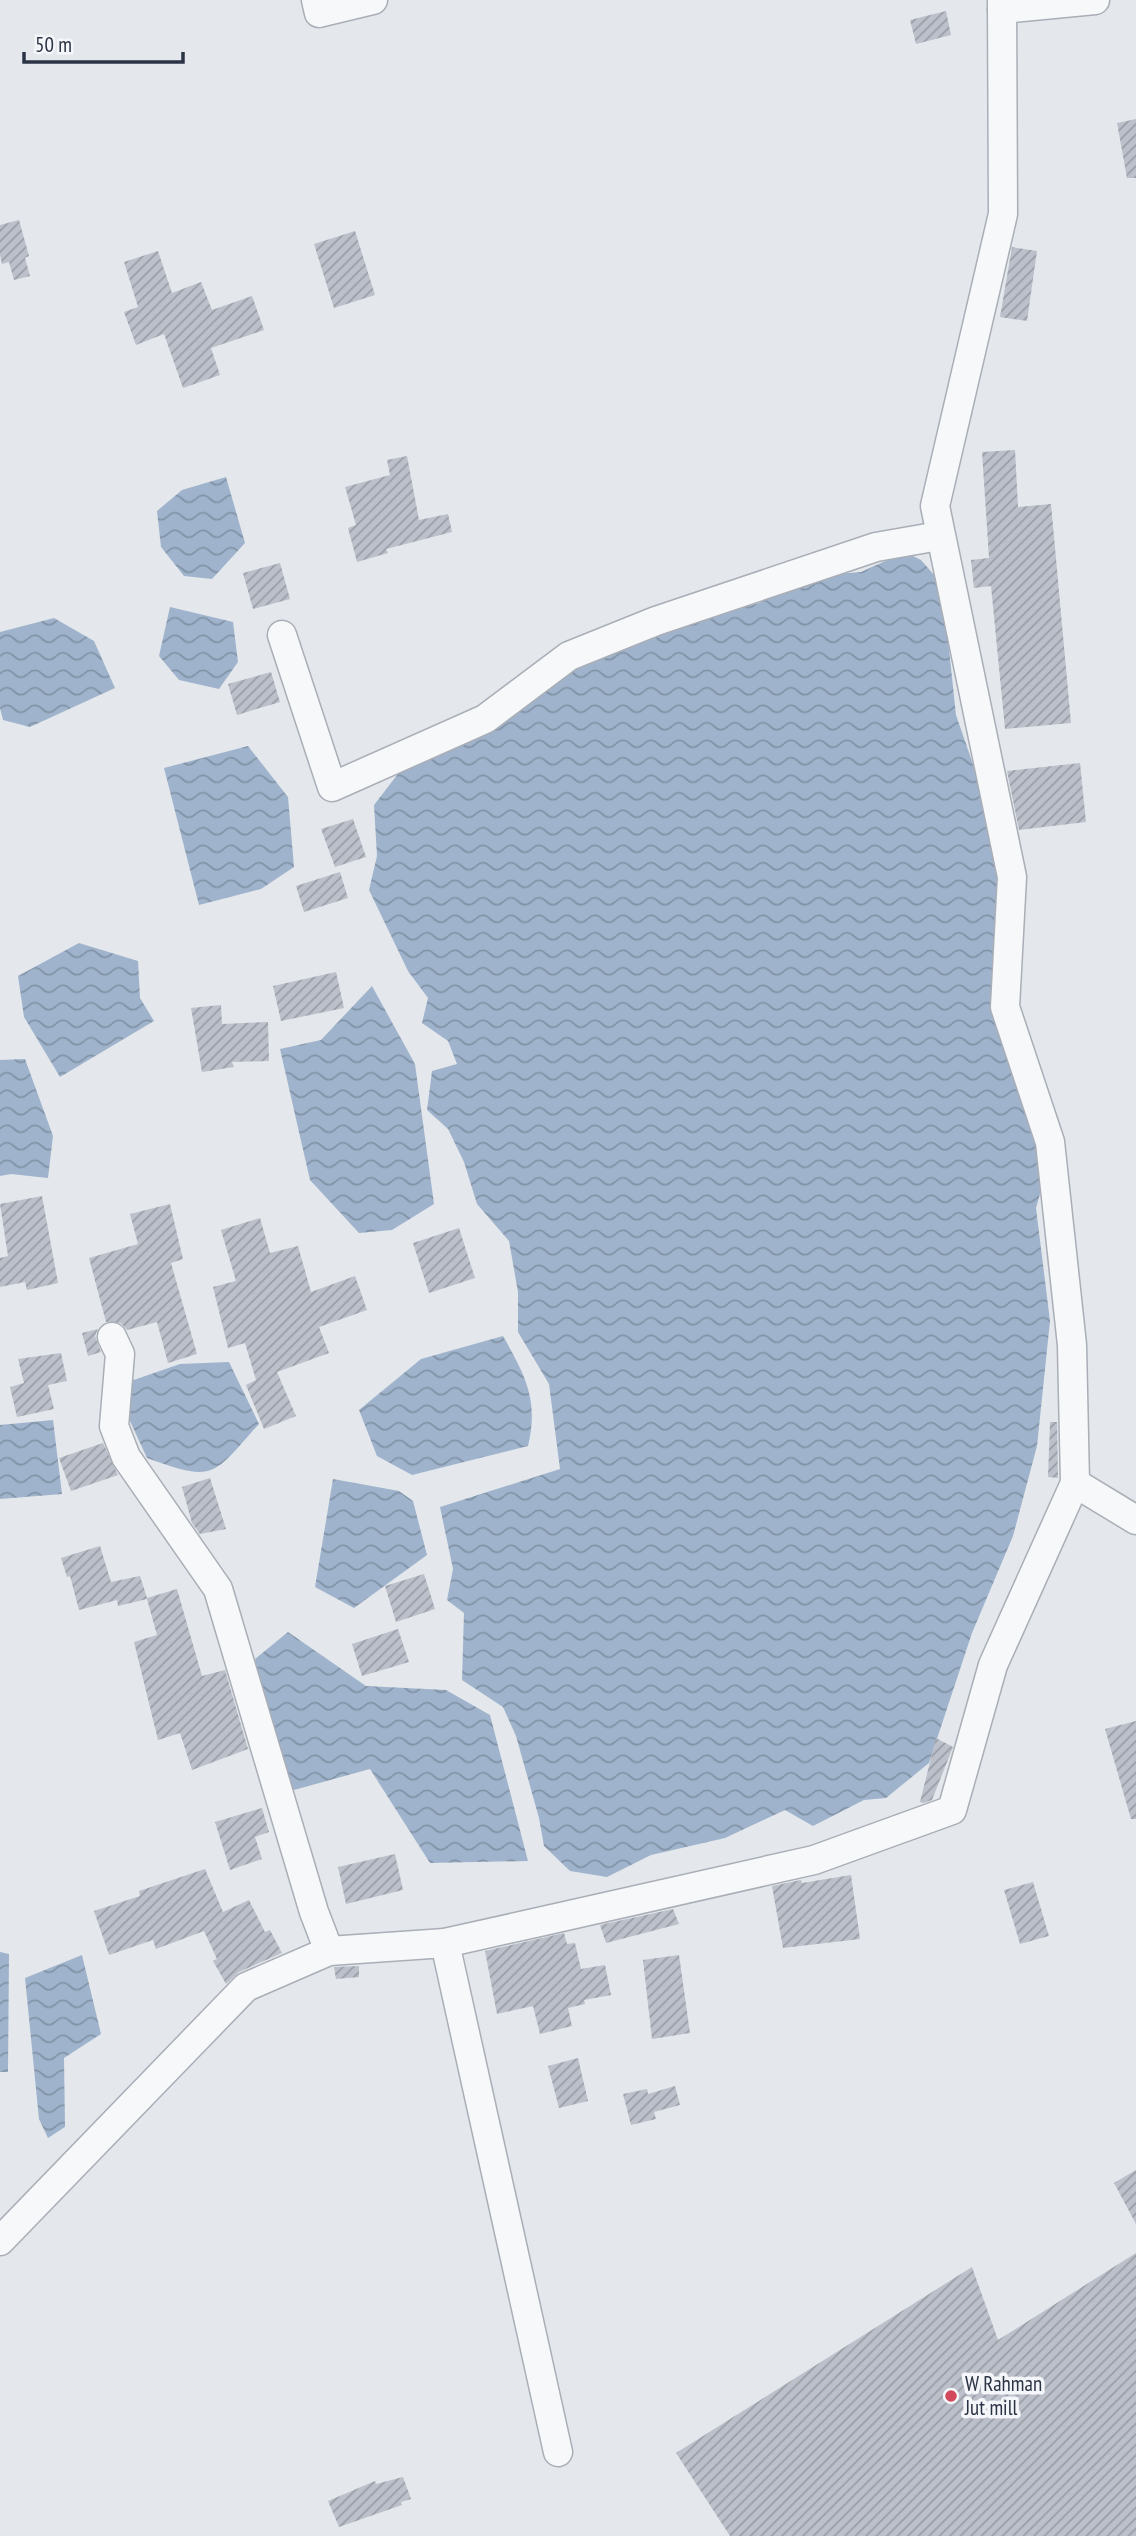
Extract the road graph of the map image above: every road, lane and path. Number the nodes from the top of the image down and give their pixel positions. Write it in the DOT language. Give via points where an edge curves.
graph roads {
  1 [pos="316,0"];
  2 [pos="373,0"];
  3 [pos="1095,0"];
  4 [pos="1002,4"];
  5 [pos="939,536"];
  6 [pos="282,635"];
  7 [pos="112,1337"];
  8 [pos="1075,1483"];
  9 [pos="1136,1520"];
  10 [pos="445,1942"];
  11 [pos="329,1951"];
  12 [pos="0,2241"];
  13 [pos="558,2452"];
  1 -- 2 [label="street" via="319,13"];
  3 -- 4 [label="street"];
  4 -- 5 [label="street" via="1003,214 935,506"];
  5 -- 6 [label="street" via="876,547 656,621 569,656 485,719 332,787"];
  5 -- 8 [label="street" via="1012,877 1005,1007 1050,1142 1072,1345"];
  7 -- 11 [label="street" via="120,1354 114,1426 125,1457 218,1589"];
  8 -- 9 [label="street"];
  8 -- 10 [label="street" via="993,1665 951,1810 814,1860"];
  10 -- 11 [label="street"];
  10 -- 13 [label="street"];
  11 -- 12 [label="street" via="246,1987"];
}
